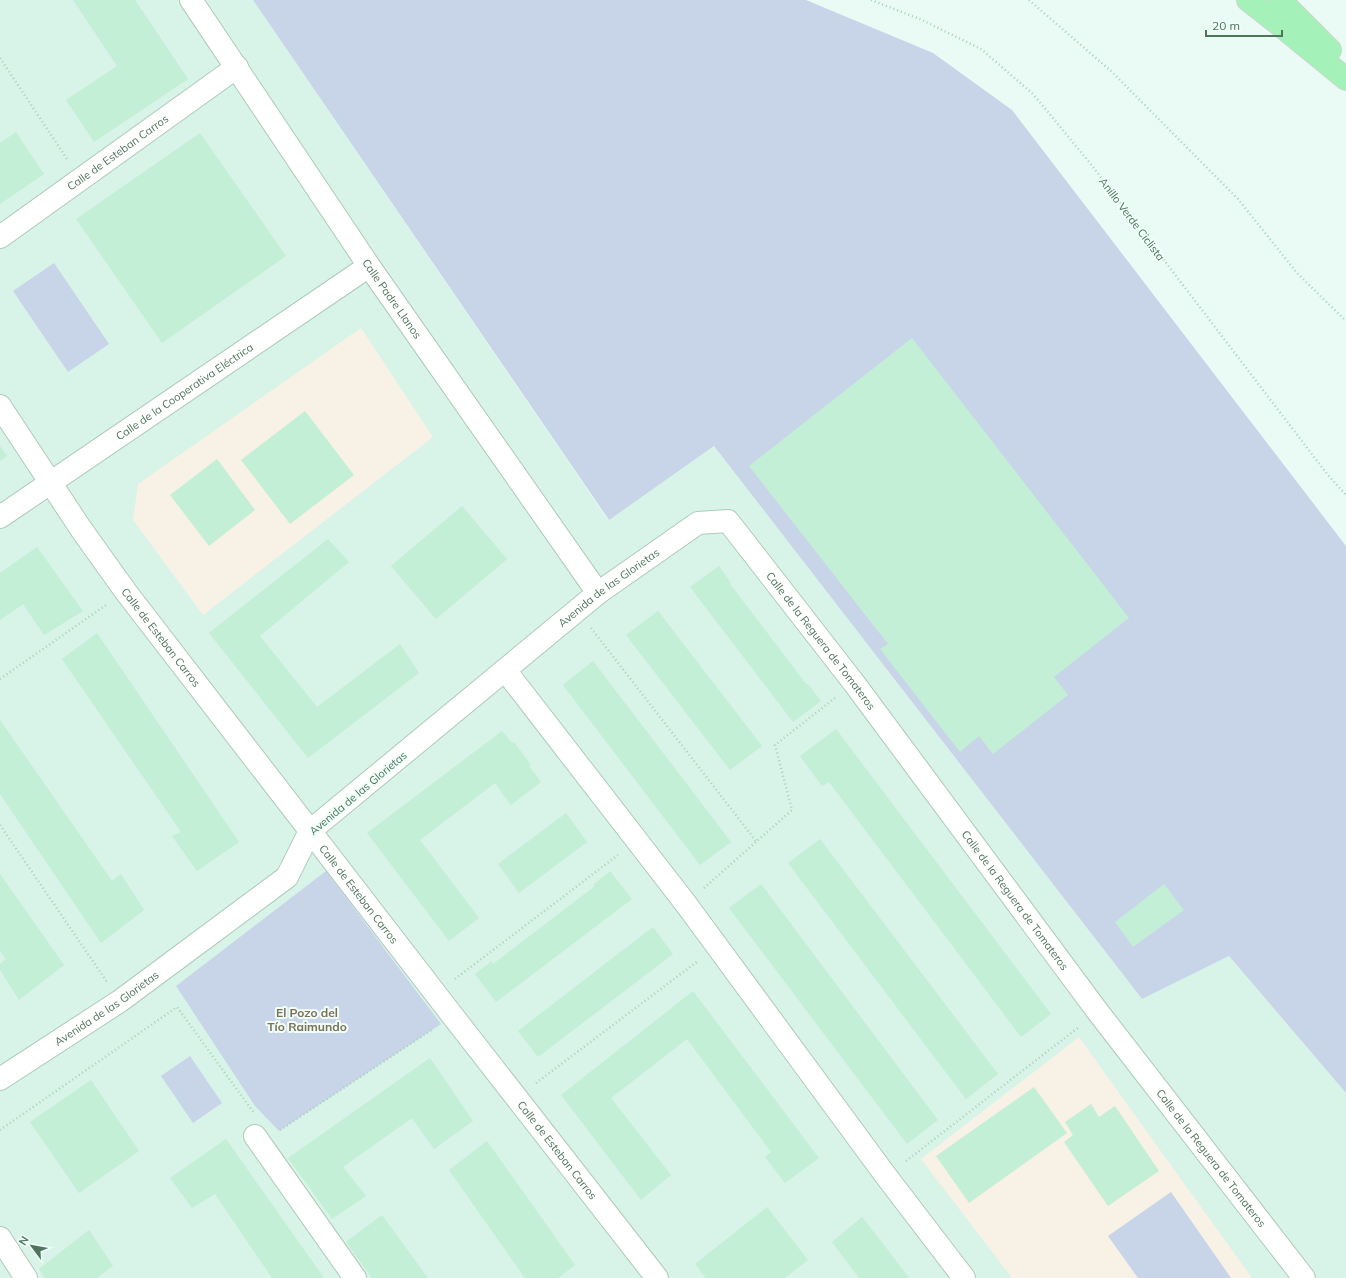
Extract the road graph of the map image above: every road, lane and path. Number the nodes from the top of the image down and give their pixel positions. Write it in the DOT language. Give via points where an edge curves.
graph roads {
  1 [pos="191,0"];
  2 [pos="870,0"];
  3 [pos="1029,0"];
  4 [pos="1248,0"];
  5 [pos="1280,0"];
  6 [pos="0,58"];
  7 [pos="1346,67"];
  8 [pos="237,68"];
  9 [pos="1346,79"];
  10 [pos="80,180"];
  11 [pos="0,237"];
  12 [pos="369,266"];
  13 [pos="1346,321"];
  14 [pos="0,406"];
  15 [pos="51,482"];
  16 [pos="1346,495"];
  17 [pos="0,517"];
  18 [pos="728,522"];
  19 [pos="126,592"];
  20 [pos="598,593"];
  21 [pos="577,610"];
  22 [pos="505,670"];
  23 [pos="0,679"];
  24 [pos="854,683"];
  25 [pos="0,825"];
  26 [pos="310,831"];
  27 [pos="637,841"];
  28 [pos="756,841"];
  29 [pos="686,904"];
  30 [pos="717,946"];
  31 [pos="436,994"];
  32 [pos="120,1000"];
  33 [pos="1098,1012"];
  34 [pos="452,1015"];
  35 [pos="0,1079"];
  36 [pos="517,1098"];
  37 [pos="0,1130"];
  38 [pos="257,1140"];
  39 [pos="886,1176"];
  40 [pos="0,1238"];
  41 [pos="26,1278"];
  42 [pos="354,1278"];
  43 [pos="657,1278"];
  44 [pos="964,1278"];
  45 [pos="1304,1278"];
  1 -- 8 [label="street, Calle Padre Llanos"];
  2 -- 16 [label="path, Anillo Verde Ciclista" via="920,19 981,49 1033,94 1090,163 1327,474"];
  3 -- 13 [label="path" via="1112,72 1238,199 1297,272"];
  4 -- 9 [label="highway"];
  5 -- 7 [label="highway"];
  6 -- 10 [label="path"];
  8 -- 10 [label="street, Calle de Esteban Carros"];
  8 -- 12 [label="street, Calle Padre Llanos"];
  10 -- 11 [label="street, Calle de Esteban Carros"];
  12 -- 15 [label="street, Calle de la Cooperativa Eléctrica"];
  12 -- 20 [label="street, Calle Padre Llanos"];
  14 -- 15 [label="street, Calle de Esteban Carros"];
  15 -- 17 [label="street, Calle de la Cooperativa Eléctrica"];
  15 -- 19 [label="street, Calle de Esteban Carros"];
  18 -- 20 [label="street, Avenida de las Glorietas" via="698,523"];
  18 -- 24 [label="street, Calle de la Reguera de Tomateros"];
  19 -- 23 [label="path"];
  19 -- 26 [label="street, Calle de Esteban Carros"];
  20 -- 21 [label="street, Avenida de las Glorietas"];
  21 -- 22 [label="street, Avenida de las Glorietas"];
  21 -- 28 [label="path"];
  22 -- 26 [label="street, Avenida de las Glorietas"];
  22 -- 27 [label="street"];
  24 -- 28 [label="path" via="775,745 792,810"];
  24 -- 33 [label="street, Calle de la Reguera de Tomateros"];
  25 -- 32 [label="path"];
  26 -- 31 [label="street, Calle de Esteban Carros"];
  26 -- 32 [label="street, Avenida de las Glorietas" via="287,877"];
  27 -- 29 [label="street"];
  27 -- 31 [label="path"];
  28 -- 29 [label="path"];
  29 -- 30 [label="street"];
  30 -- 36 [label="path"];
  30 -- 39 [label="street"];
  31 -- 34 [label="street, Calle de Esteban Carros"];
  32 -- 35 [label="street, Avenida de las Glorietas"];
  33 -- 39 [label="path"];
  33 -- 45 [label="street, Calle de la Reguera de Tomateros"];
  34 -- 36 [label="street, Calle de Esteban Carros"];
  34 -- 38 [label="path"];
  36 -- 43 [label="street, Calle de Esteban Carros"];
  37 -- 38 [label="path" via="178,1007 257,1116"];
  38 -- 42 [label="street"];
  39 -- 44 [label="street"];
  40 -- 41 [label="street"];
}
